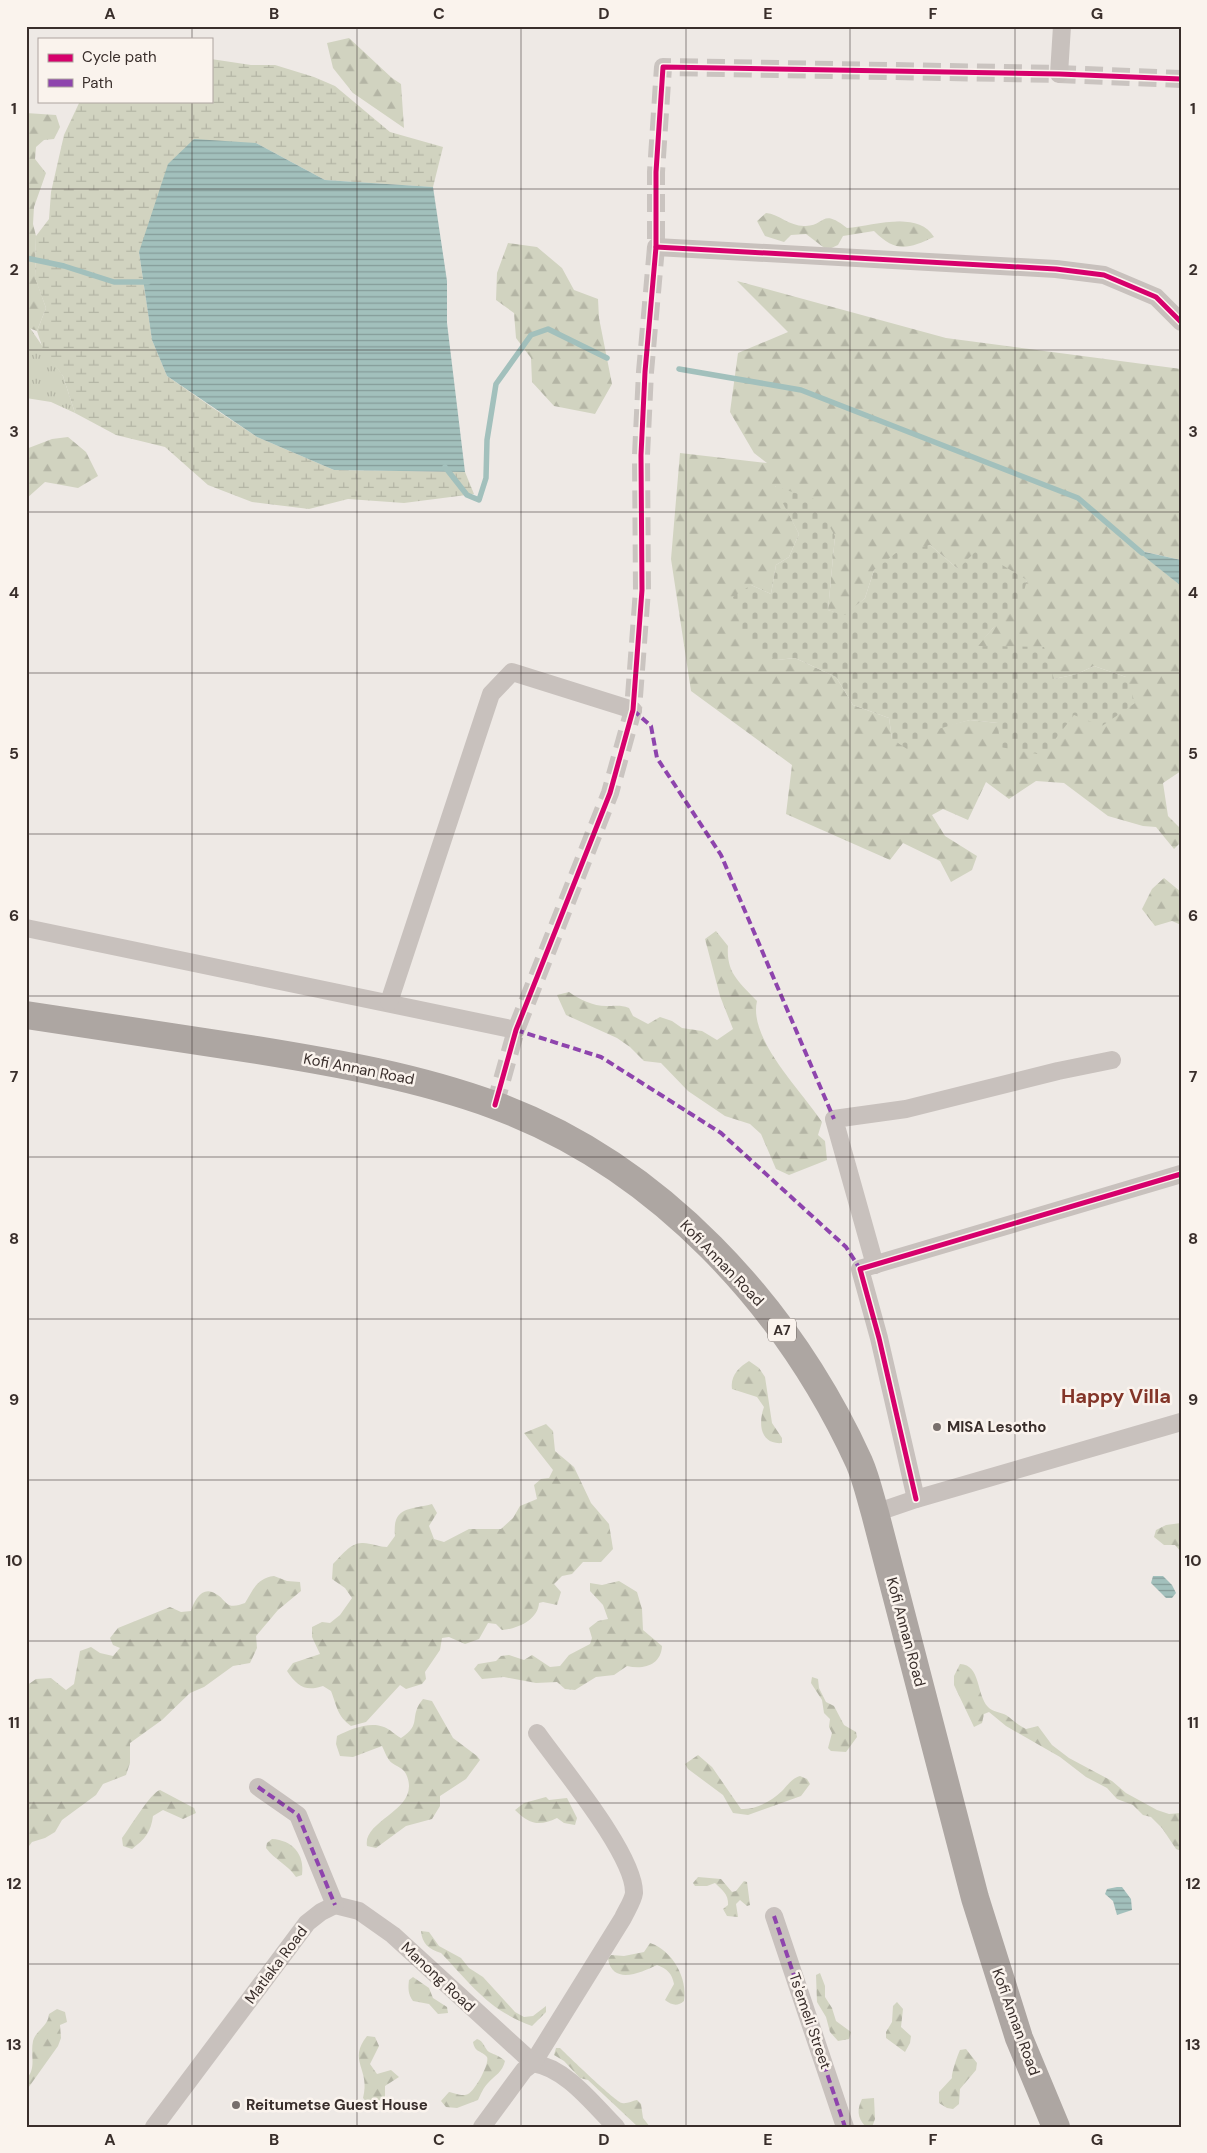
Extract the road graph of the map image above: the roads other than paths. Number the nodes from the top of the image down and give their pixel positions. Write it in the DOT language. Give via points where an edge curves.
graph roads {
  1 [pos="1062,26"];
  2 [pos="1059,74"];
  3 [pos="656,248"];
  4 [pos="1181,322"];
  5 [pos="633,710"];
  6 [pos="26,928"];
  7 [pos="388,1002"];
  8 [pos="26,1015"];
  9 [pos="516,1030"];
  10 [pos="1112,1060"];
  11 [pos="1181,1174"];
  12 [pos="875,1265"];
  13 [pos="1181,1422"];
  14 [pos="916,1499"];
  15 [pos="875,1513"];
  16 [pos="537,1733"];
  17 [pos="258,1788"];
  18 [pos="335,1905"];
  19 [pos="774,1916"];
  20 [pos="533,2063"];
  21 [pos="154,2127"];
  22 [pos="482,2127"];
  23 [pos="616,2127"];
  24 [pos="845,2127"];
  25 [pos="1056,2127"];
  1 -- 2 [label="street"];
  3 -- 4 [label="street" via="1104,275 1156,297"];
  5 -- 7 [label="street" via="512,672 491,694"];
  6 -- 7 [label="street"];
  7 -- 9 [label="street"];
  8 -- 15 [label="main road, Kofi Annan Road / A7" via="344,1064 414,1080 494,1105 584,1148 643,1187 680,1218 714,1250 768,1311 821,1389 860,1464"];
  10 -- 12 [label="street" via="906,1109 834,1119"];
  11 -- 12 [label="street"];
  12 -- 14 [label="street" via="860,1269"];
  13 -- 14 [label="street"];
  14 -- 15 [label="street"];
  15 -- 25 [label="main road, Kofi Annan Road / A7" via="975,1898 1019,2038"];
  16 -- 20 [label="street" via="619,1847 634,1894 623,1918"];
  17 -- 18 [label="street" via="298,1815"];
  18 -- 20 [label="street, Manong Road" via="359,1911 393,1935"];
  18 -- 21 [label="street, Matlaka Road" via="307,1923"];
  19 -- 24 [label="street, Ts'emeli Street"];
  20 -- 22 [label="street" via="524,2070"];
  20 -- 23 [label="street, Manong Road" via="546,2065 564,2078"];
}
